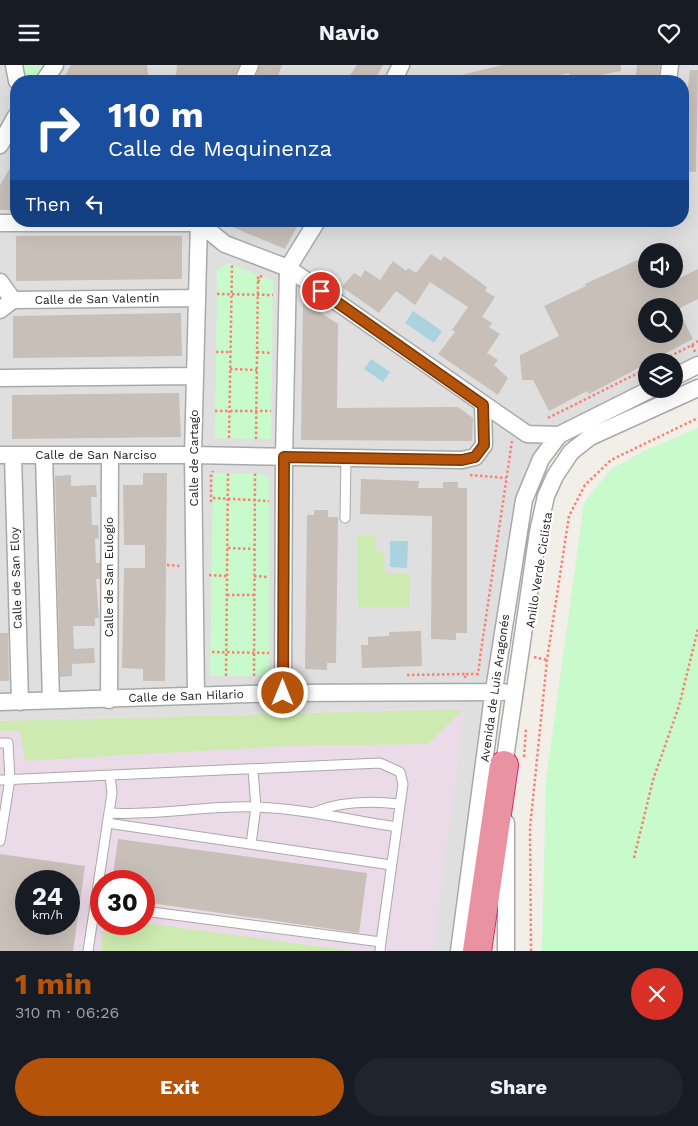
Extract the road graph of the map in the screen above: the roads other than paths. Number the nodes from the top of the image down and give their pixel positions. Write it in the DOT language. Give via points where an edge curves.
graph roads {
  1 [pos="10,127"];
  2 [pos="0,145"];
  3 [pos="199,227"];
  4 [pos="205,227"];
  5 [pos="313,227"];
  6 [pos="288,268"];
  7 [pos="0,282"];
  8 [pos="197,298"];
  9 [pos="7,305"];
  10 [pos="698,365"];
  11 [pos="683,372"];
  12 [pos="195,376"];
  13 [pos="0,378"];
  14 [pos="698,388"];
  15 [pos="638,396"];
  16 [pos="483,405"];
  17 [pos="559,435"];
  18 [pos="6,455"];
  19 [pos="44,455"];
  20 [pos="110,455"];
  21 [pos="193,455"];
  22 [pos="284,457"];
  23 [pos="346,458"];
  24 [pos="345,518"];
  25 [pos="517,679"];
  26 [pos="499,692"];
  27 [pos="283,693"];
  28 [pos="196,695"];
  29 [pos="109,699"];
  30 [pos="51,700"];
  31 [pos="0,702"];
  32 [pos="20,702"];
  33 [pos="513,708"];
  34 [pos="0,743"];
  35 [pos="504,765"];
  36 [pos="253,770"];
  37 [pos="110,776"];
  38 [pos="0,779"];
  39 [pos="10,779"];
  40 [pos="400,804"];
  41 [pos="256,807"];
  42 [pos="316,812"];
  43 [pos="109,813"];
  44 [pos="107,823"];
  45 [pos="397,827"];
  46 [pos="0,841"];
  47 [pos="251,844"];
  48 [pos="392,865"];
  49 [pos="102,870"];
  50 [pos="155,913"];
  51 [pos="91,935"];
  52 [pos="380,946"];
  53 [pos="88,951"];
  54 [pos="459,951"];
  55 [pos="477,951"];
  56 [pos="506,951"];
  1 -- 2 [label="street"];
  3 -- 8 [label="street, Calle de Cartago"];
  4 -- 6 [label="street" via="225,244"];
  5 -- 6 [label="street"];
  6 -- 16 [label="street"];
  6 -- 22 [label="street"];
  7 -- 9 [label="street"];
  8 -- 9 [label="street, Calle de San Valentín"];
  8 -- 12 [label="street, Calle de Cartago"];
  10 -- 11 [label="street"];
  12 -- 13 [label="street"];
  12 -- 21 [label="street, Calle de Cartago"];
  14 -- 25 [label="street, Avenida de Luis Aragonés" via="590,437 571,452 555,476 546,496 538,532"];
  15 -- 17 [label="street"];
  16 -- 17 [label="street" via="527,434"];
  16 -- 23 [label="street, Calle de San Narciso" via="484,445 475,457 462,460"];
  17 -- 26 [label="street, Avenida de Luis Aragonés" via="541,459 524,500"];
  18 -- 19 [label="street, Calle de San Narciso"];
  18 -- 32 [label="street, Calle de San Eloy"];
  19 -- 20 [label="street, Calle de San Narciso"];
  19 -- 30 [label="street"];
  20 -- 21 [label="street, Calle de San Narciso"];
  20 -- 29 [label="street, Calle de San Eulogio"];
  21 -- 22 [label="street, Calle de San Narciso"];
  21 -- 28 [label="street, Calle de Cartago"];
  22 -- 23 [label="street, Calle de San Narciso"];
  22 -- 27 [label="street"];
  23 -- 24 [label="lane"];
  25 -- 26 [label="street"];
  25 -- 33 [label="street, Avenida de Luis Aragonés"];
  26 -- 27 [label="street, Calle de San Hilario"];
  26 -- 33 [label="street"];
  26 -- 54 [label="street, Avenida de Luis Aragonés"];
  27 -- 28 [label="street, Calle de San Hilario"];
  28 -- 29 [label="street, Calle de San Hilario"];
  29 -- 30 [label="street, Calle de San Hilario"];
  30 -- 32 [label="street, Calle de San Hilario"];
  31 -- 32 [label="street, Calle de San Hilario"];
  33 -- 35 [label="street, Avenida de Luis Aragonés"];
  34 -- 39 [label="lane" via="8,743"];
  35 -- 55 [label="highway"];
  35 -- 56 [label="street, Avenida de Luis Aragonés" via="507,799"];
  36 -- 37 [label="lane"];
  36 -- 40 [label="lane" via="380,763 400,772 403,784"];
  36 -- 41 [label="lane"];
  37 -- 39 [label="lane"];
  37 -- 43 [label="lane"];
  38 -- 39 [label="lane"];
  39 -- 46 [label="lane"];
  40 -- 42 [label="lane" via="330,805"];
  40 -- 45 [label="lane"];
  41 -- 42 [label="lane"];
  41 -- 43 [label="lane"];
  41 -- 47 [label="lane"];
  42 -- 45 [label="lane"];
  43 -- 44 [label="lane"];
  44 -- 47 [label="lane"];
  44 -- 49 [label="lane"];
  45 -- 48 [label="lane"];
  47 -- 48 [label="lane"];
  48 -- 52 [label="lane"];
  50 -- 52 [label="lane"];
  51 -- 53 [label="lane"];
}
